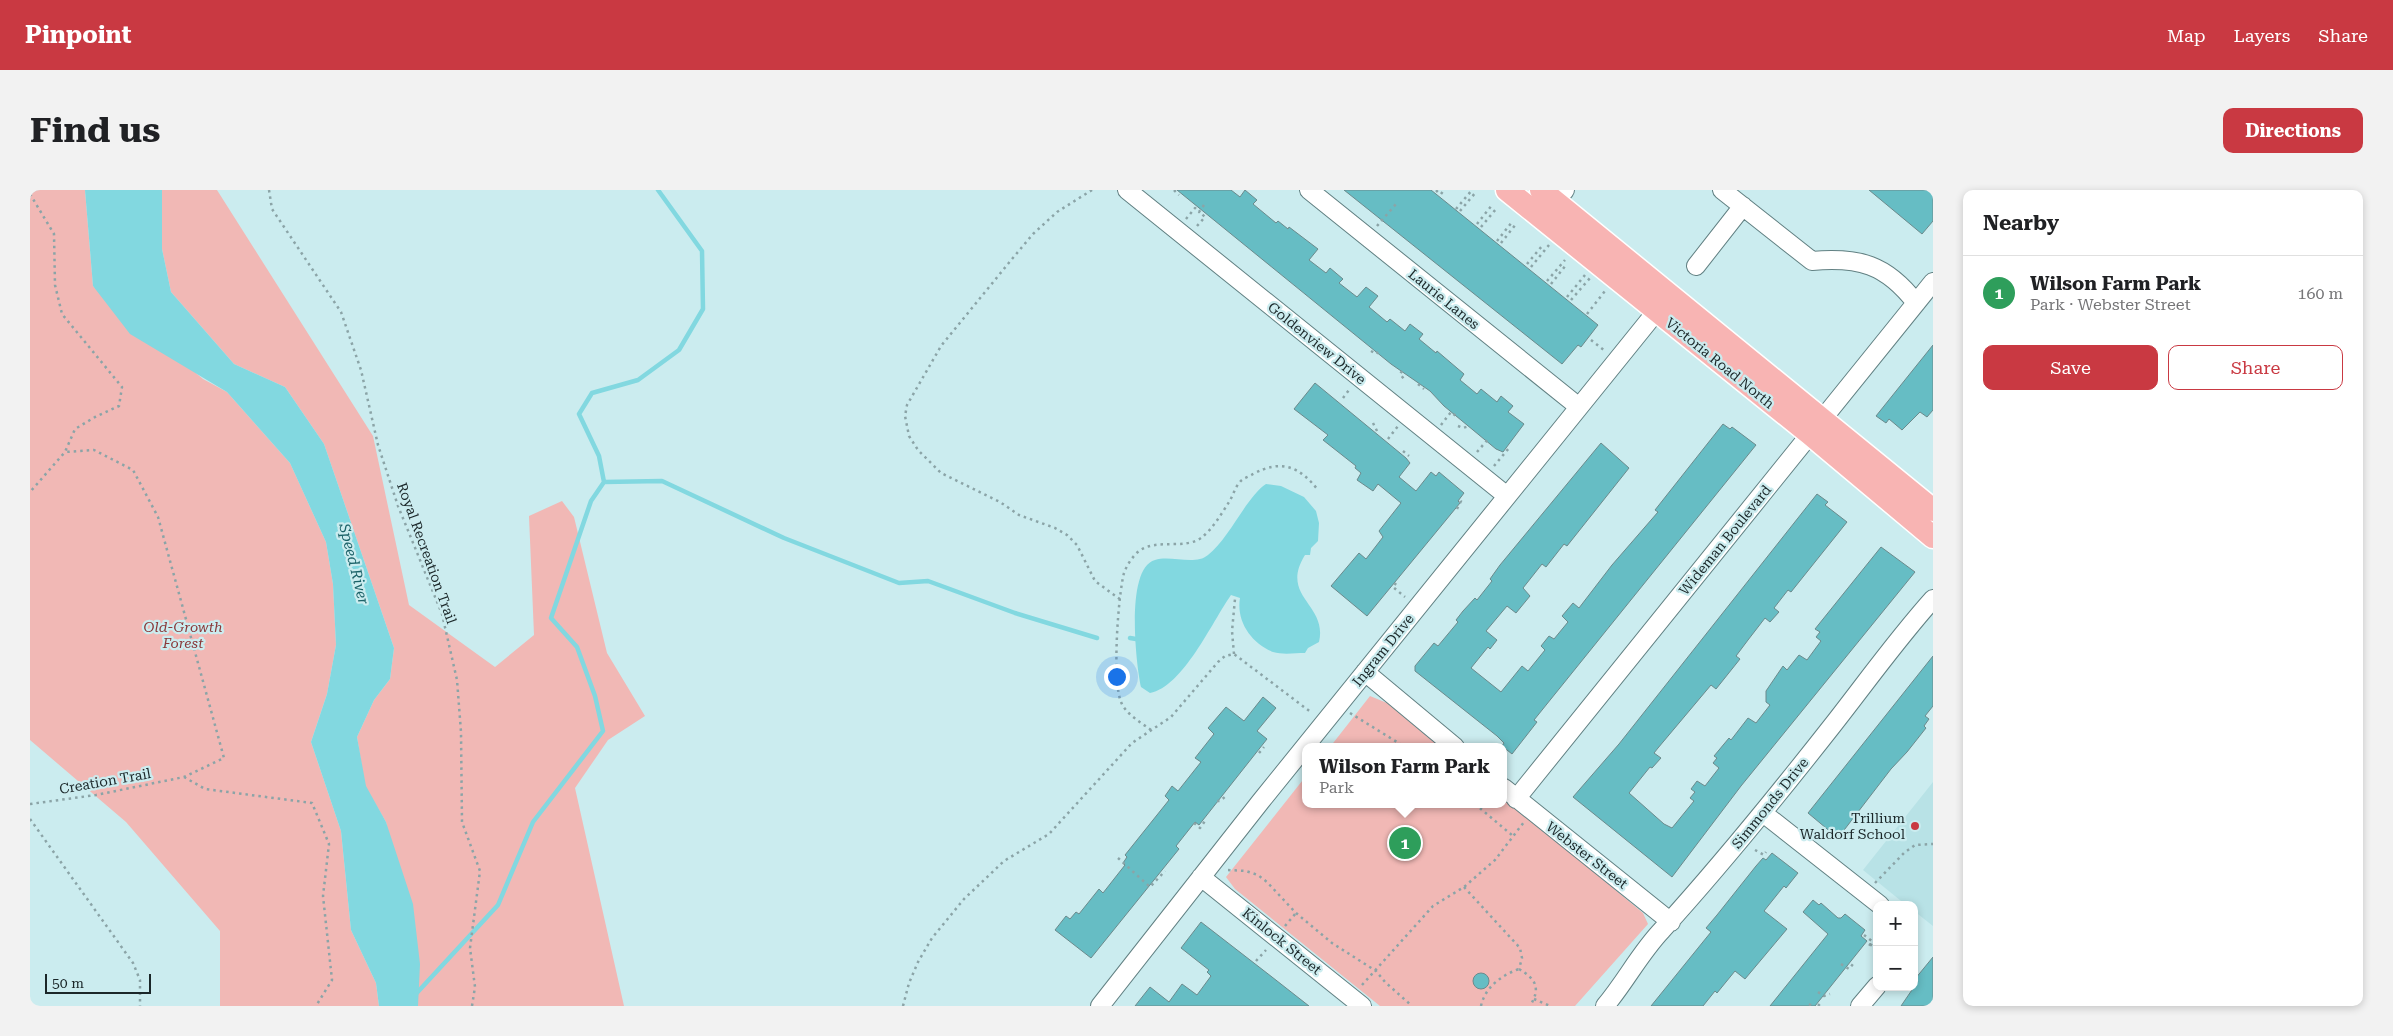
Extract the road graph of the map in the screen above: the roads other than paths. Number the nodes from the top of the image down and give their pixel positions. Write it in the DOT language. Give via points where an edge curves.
graph roads {
  1 [pos="1127,190"];
  2 [pos="1309,190"];
  3 [pos="1722,190"];
  4 [pos="1554,194"];
  5 [pos="1498,201"];
  6 [pos="1743,206"];
  7 [pos="1696,266"];
  8 [pos="1933,282"];
  9 [pos="1916,303"];
  10 [pos="1663,304"];
  11 [pos="1579,408"];
  12 [pos="1816,427"];
  13 [pos="1506,496"];
  14 [pos="1933,510"];
  15 [pos="1933,537"];
  16 [pos="1933,599"];
  17 [pos="1365,672"];
  18 [pos="1308,743"];
  19 [pos="1449,743"];
  20 [pos="1302,751"];
  21 [pos="1510,793"];
  22 [pos="1763,812"];
  23 [pos="1201,877"];
  24 [pos="1875,901"];
  25 [pos="1671,922"];
  26 [pos="1873,991"];
  27 [pos="1357,1002"];
  28 [pos="1100,1006"];
  29 [pos="1606,1006"];
  30 [pos="1860,1006"];
  1 -- 13 [label="street, Goldenview Drive"];
  2 -- 11 [label="street, Laurie Lanes"];
  3 -- 6 [label="street"];
  4 -- 10 [label="main road, Victoria Road North"];
  5 -- 10 [label="main road, Victoria Road North" via="1561,247"];
  6 -- 7 [label="street"];
  6 -- 9 [label="street" via="1812,261 1838,259 1862,262 1887,273"];
  8 -- 9 [label="street, Wideman Boulevard"];
  9 -- 12 [label="street, Wideman Boulevard"];
  10 -- 11 [label="street, Ingram Drive"];
  10 -- 12 [label="main road, Victoria Road North"];
  11 -- 13 [label="street, Ingram Drive"];
  12 -- 14 [label="main road, Victoria Road North"];
  12 -- 15 [label="main road, Victoria Road North"];
  12 -- 21 [label="street, Wideman Boulevard"];
  13 -- 17 [label="street, Ingram Drive"];
  16 -- 22 [label="street, Simmonds Drive"];
  17 -- 18 [label="street, Ingram Drive"];
  17 -- 19 [label="street"];
  20 -- 23 [label="street, Ingram Drive"];
  21 -- 25 [label="street, Webster Street"];
  22 -- 24 [label="street"];
  22 -- 25 [label="street, Simmonds Drive"];
  23 -- 27 [label="street, Kinlock Street"];
  23 -- 28 [label="street, Ingram Drive"];
  25 -- 29 [label="street, Simmonds Drive" via="1636,962"];
  26 -- 30 [label="street"];
}
